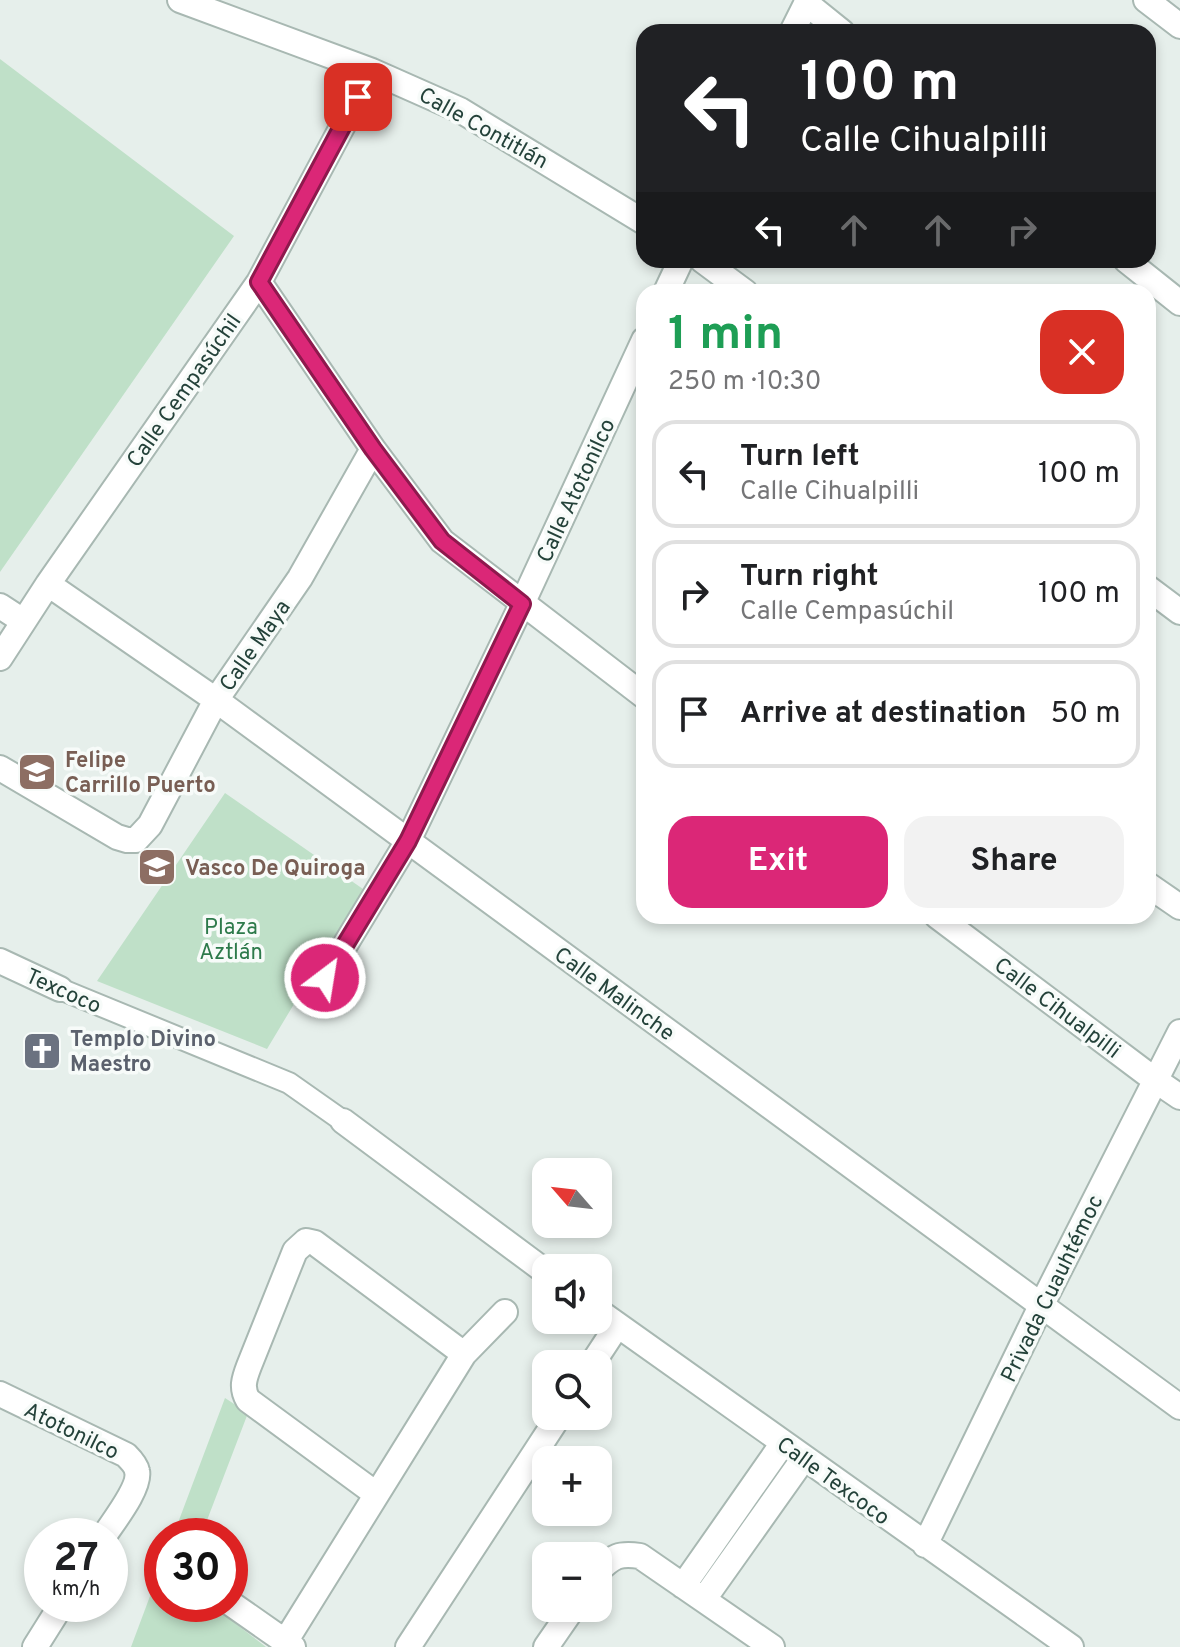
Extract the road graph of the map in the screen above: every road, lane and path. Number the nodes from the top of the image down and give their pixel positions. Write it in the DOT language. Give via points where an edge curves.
graph roads {
  1 [pos="180,0"];
  2 [pos="1146,0"];
  3 [pos="807,2"];
  4 [pos="796,24"];
  5 [pos="833,24"];
  6 [pos="1180,26"];
  7 [pos="372,71"];
  8 [pos="636,217"];
  9 [pos="713,268"];
  10 [pos="1136,268"];
  11 [pos="259,282"];
  12 [pos="734,284"];
  13 [pos="1180,303"];
  14 [pos="636,357"];
  15 [pos="373,449"];
  16 [pos="48,584"];
  17 [pos="1156,594"];
  18 [pos="522,604"];
  19 [pos="0,606"];
  20 [pos="1180,612"];
  21 [pos="23,621"];
  22 [pos="0,658"];
  23 [pos="636,690"];
  24 [pos="216,700"];
  25 [pos="0,768"];
  26 [pos="408,841"];
  27 [pos="1156,890"];
  28 [pos="1180,907"];
  29 [pos="948,924"];
  30 [pos="0,961"];
  31 [pos="325,978"];
  32 [pos="60,989"];
  33 [pos="1180,1032"];
  34 [pos="1155,1080"];
  35 [pos="1180,1097"];
  36 [pos="343,1121"];
  37 [pos="532,1262"];
  38 [pos="1041,1306"];
  39 [pos="505,1312"];
  40 [pos="612,1321"];
  41 [pos="464,1354"];
  42 [pos="0,1394"];
  43 [pos="1180,1407"];
  44 [pos="550,1430"];
  45 [pos="783,1443"];
  46 [pos="804,1458"];
  47 [pos="376,1494"];
  48 [pos="115,1518"];
  49 [pos="925,1545"];
  50 [pos="612,1559"];
  51 [pos="693,1592"];
  52 [pos="248,1616"];
  53 [pos="51,1622"];
  54 [pos="563,1622"];
  55 [pos="746,1639"];
  56 [pos="289,1644"];
  57 [pos="35,1647"];
  58 [pos="408,1647"];
  59 [pos="546,1647"];
  60 [pos="772,1647"];
  61 [pos="1071,1647"];
  1 -- 7 [label="street, Calle Contitlán"];
  2 -- 6 [label="street"];
  3 -- 4 [label="street"];
  3 -- 5 [label="street"];
  7 -- 8 [label="street, Calle Contitlán" via="460,110"];
  7 -- 11 [label="street, Calle Cempasúchil"];
  9 -- 12 [label="street"];
  10 -- 13 [label="street"];
  11 -- 15 [label="street"];
  11 -- 16 [label="street, Calle Cempasúchil"];
  14 -- 18 [label="street, Calle Atotonilco"];
  15 -- 18 [label="street" via="442,541"];
  15 -- 24 [label="street, Calle Maya" via="300,578"];
  16 -- 21 [label="street, Calle Cempasúchil"];
  16 -- 24 [label="street, Calle Malinche"];
  17 -- 20 [label="street"];
  18 -- 23 [label="street"];
  18 -- 26 [label="street, Calle Atotonilco"];
  19 -- 21 [label="street"];
  21 -- 22 [label="street, Calle Cempasúchil"];
  24 -- 25 [label="street, Calle Maya" via="150,825 136,840 117,837"];
  24 -- 26 [label="street, Calle Malinche"];
  26 -- 31 [label="street, Calle Atotonilco"];
  26 -- 38 [label="street, Calle Malinche"];
  27 -- 28 [label="street"];
  29 -- 34 [label="street, Calle Cihualpilli"];
  30 -- 32 [label="street, Texcoco"];
  32 -- 36 [label="street, Texcoco" via="289,1083"];
  33 -- 34 [label="street, Privada Cuauhtémoc"];
  34 -- 35 [label="street, Calle Cihualpilli"];
  34 -- 38 [label="street, Privada Cuauhtémoc"];
  36 -- 37 [label="street"];
  38 -- 43 [label="street, Calle Malinche"];
  38 -- 49 [label="street, Privada Cuauhtémoc"];
  39 -- 41 [label="street"];
  40 -- 45 [label="street, Calle Texcoco"];
  41 -- 47 [label="street"];
  41 -- 47 [label="street" via="315,1243 306,1241 295,1251 243,1392"];
  42 -- 48 [label="street, Atotonilco" via="126,1455 138,1472 137,1482"];
  44 -- 58 [label="street"];
  45 -- 46 [label="street, Calle Texcoco"];
  45 -- 51 [label="street"];
  46 -- 49 [label="street, Calle Texcoco"];
  46 -- 51 [label="street"];
  47 -- 56 [label="street"];
  49 -- 61 [label="street, Calle Texcoco"];
  50 -- 51 [label="street" via="640,1556"];
  51 -- 55 [label="street"];
  52 -- 56 [label="street"];
  53 -- 57 [label="street"];
  54 -- 59 [label="street"];
  55 -- 60 [label="street"];
}
